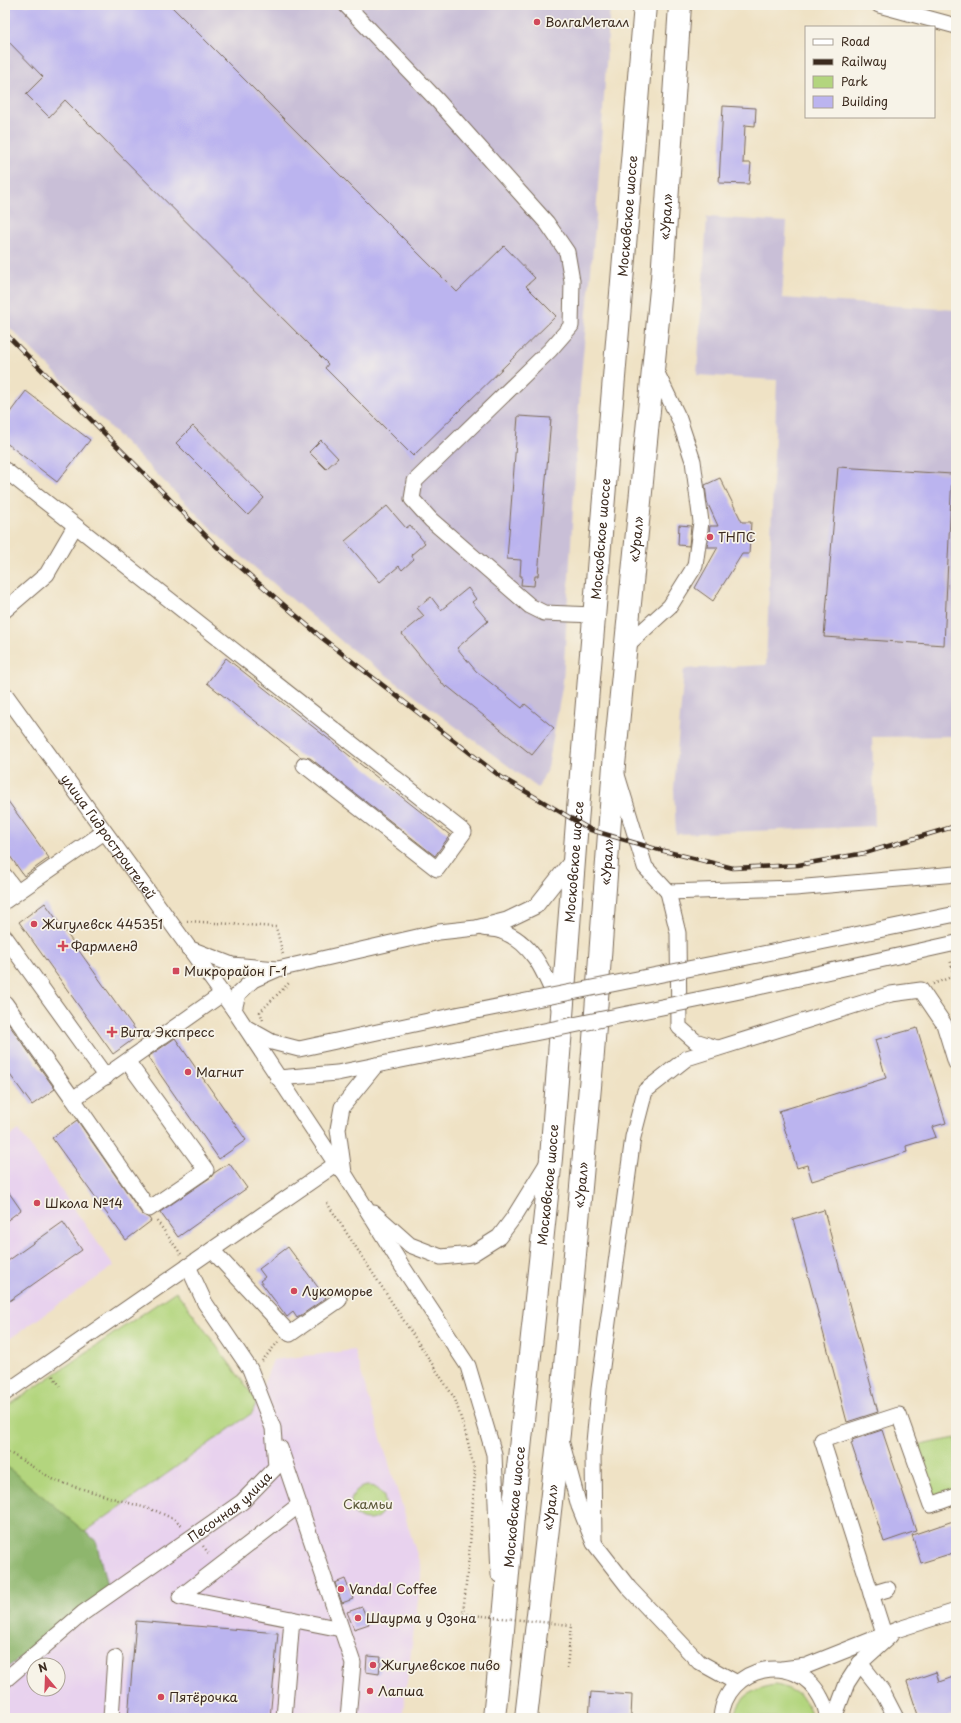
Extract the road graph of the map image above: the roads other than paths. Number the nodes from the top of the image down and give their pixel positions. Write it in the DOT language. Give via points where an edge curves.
graph roads {
  1 [pos="346,5"];
  2 [pos="645,5"];
  3 [pos="680,5"];
  4 [pos="879,5"];
  5 [pos="956,26"];
  6 [pos="654,367"];
  7 [pos="5,470"];
  8 [pos="76,526"];
  9 [pos="5,610"];
  10 [pos="594,615"];
  11 [pos="626,646"];
  12 [pos="5,694"];
  13 [pos="304,765"];
  14 [pos="614,765"];
  15 [pos="104,832"];
  16 [pos="574,858"];
  17 [pos="956,874"];
  18 [pos="5,876"];
  19 [pos="668,892"];
  20 [pos="11,896"];
  21 [pos="956,914"];
  22 [pos="476,928"];
  23 [pos="5,938"];
  24 [pos="956,943"];
  25 [pos="188,948"];
  26 [pos="278,969"];
  27 [pos="222,994"];
  28 [pos="5,1003"];
  29 [pos="234,1010"];
  30 [pos="562,1014"];
  31 [pos="243,1025"];
  32 [pos="717,1048"];
  33 [pos="127,1061"];
  34 [pos="956,1063"];
  35 [pos="376,1065"];
  36 [pos="106,1077"];
  37 [pos="278,1078"];
  38 [pos="73,1099"];
  39 [pos="551,1158"];
  40 [pos="340,1168"];
  41 [pos="361,1202"];
  42 [pos="212,1250"];
  43 [pos="189,1266"];
  44 [pos="339,1300"];
  45 [pos="5,1393"];
  46 [pos="273,1428"];
  47 [pos="558,1432"];
  48 [pos="956,1496"];
  49 [pos="299,1505"];
  50 [pos="594,1543"];
  51 [pos="888,1589"];
  52 [pos="871,1594"];
  53 [pos="956,1611"];
  54 [pos="292,1620"];
  55 [pos="341,1629"];
  56 [pos="898,1629"];
  57 [pos="884,1634"];
  58 [pos="502,1641"];
  59 [pos="115,1658"];
  60 [pos="860,1663"];
  61 [pos="782,1669"];
  62 [pos="5,1680"];
  63 [pos="737,1683"];
  64 [pos="111,1718"];
  65 [pos="284,1718"];
  66 [pos="348,1718"];
  67 [pos="494,1718"];
  68 [pos="526,1718"];
  69 [pos="721,1718"];
  70 [pos="827,1718"];
  71 [pos="834,1718"];
  72 [pos="896,1718"];
  1 -- 10 [label="street" via="437,100 547,223 567,252 572,281 571,326 550,350 415,481 412,499 431,520 530,606 544,612"];
  2 -- 10 [label="highway, Московское шоссе"];
  3 -- 6 [label="highway, «Урал»"];
  4 -- 5 [label="street"];
  6 -- 11 [label="highway, «Урал»"];
  6 -- 11 [label="street" via="679,419 693,461 700,522 695,566 670,606"];
  7 -- 8 [label="street"];
  8 -- 9 [label="street" via="47,574"];
  8 -- 13 [label="street" via="464,832 436,870"];
  10 -- 16 [label="highway, Московское шоссе"];
  11 -- 14 [label="highway, «Урал»"];
  12 -- 15 [label="street, улица Гидростроителей"];
  14 -- 19 [label="street" via="645,867"];
  14 -- 47 [label="highway, «Урал»" via="593,1053"];
  15 -- 20 [label="street"];
  15 -- 25 [label="street, улица Гидростроителей"];
  16 -- 22 [label="street" via="536,906 507,920"];
  16 -- 30 [label="highway, Московское шоссе"];
  17 -- 19 [label="street" via="795,888"];
  18 -- 20 [label="street"];
  19 -- 32 [label="street" via="678,933 679,1027 695,1041"];
  21 -- 31 [label="street, bridge" via="299,1049 272,1042"];
  22 -- 26 [label="street" via="439,932"];
  22 -- 30 [label="street" via="501,930 522,941 541,964"];
  23 -- 36 [label="street"];
  24 -- 35 [label="street, bridge" via="745,990"];
  25 -- 26 [label="street" via="232,965"];
  25 -- 27 [label="street, улица Гидростроителей"];
  26 -- 29 [label="street" via="253,980 238,994"];
  27 -- 29 [label="street, улица Гидростроителей"];
  27 -- 33 [label="street"];
  28 -- 38 [label="street"];
  29 -- 31 [label="street, улица Гидростроителей"];
  30 -- 39 [label="highway, Московское шоссе"];
  31 -- 37 [label="street, улица Гидростроителей"];
  32 -- 34 [label="street" via="891,994 921,990 944,1024"];
  32 -- 50 [label="street" via="687,1058 645,1091 633,1137 592,1453"];
  33 -- 36 [label="street"];
  33 -- 38 [label="street" via="206,1170 149,1209"];
  35 -- 37 [label="street" via="337,1074"];
  35 -- 40 [label="street" via="342,1107 338,1129"];
  36 -- 38 [label="street"];
  37 -- 40 [label="street, улица Гидростроителей"];
  39 -- 41 [label="street" via="514,1217 498,1237 472,1254 441,1257 410,1245"];
  39 -- 58 [label="highway, Московское шоссе"];
  40 -- 41 [label="street, улица Гидростроителей"];
  40 -- 42 [label="street"];
  41 -- 58 [label="street, улица Гидростроителей" via="468,1366 494,1454"];
  42 -- 43 [label="street"];
  42 -- 44 [label="street" via="290,1334"];
  43 -- 45 [label="street"];
  43 -- 46 [label="street, Песочная улица" via="205,1303 250,1369"];
  46 -- 49 [label="street"];
  46 -- 62 [label="street, Песочная улица" via="276,1467 242,1502 83,1613"];
  47 -- 50 [label="street" via="579,1506"];
  47 -- 68 [label="highway, «Урал»"];
  48 -- 52 [label="street" via="931,1505 899,1416 822,1440"];
  49 -- 54 [label="street" via="180,1597"];
  49 -- 55 [label="street"];
  50 -- 63 [label="street" via="629,1588 699,1662"];
  51 -- 52 [label="street"];
  52 -- 57 [label="street"];
  53 -- 56 [label="street"];
  54 -- 55 [label="street"];
  54 -- 65 [label="street"];
  55 -- 66 [label="street" via="353,1663"];
  56 -- 57 [label="street"];
  56 -- 60 [label="street"];
  57 -- 61 [label="street" via="806,1666"];
  58 -- 67 [label="highway, Московское шоссе"];
  59 -- 64 [label="street"];
  60 -- 71 [label="street" via="847,1683"];
  60 -- 72 [label="street" via="882,1691"];
  61 -- 63 [label="street" via="763,1670"];
  61 -- 70 [label="street" via="801,1675 816,1687 827,1710"];
  63 -- 69 [label="street" via="726,1698"];
}
